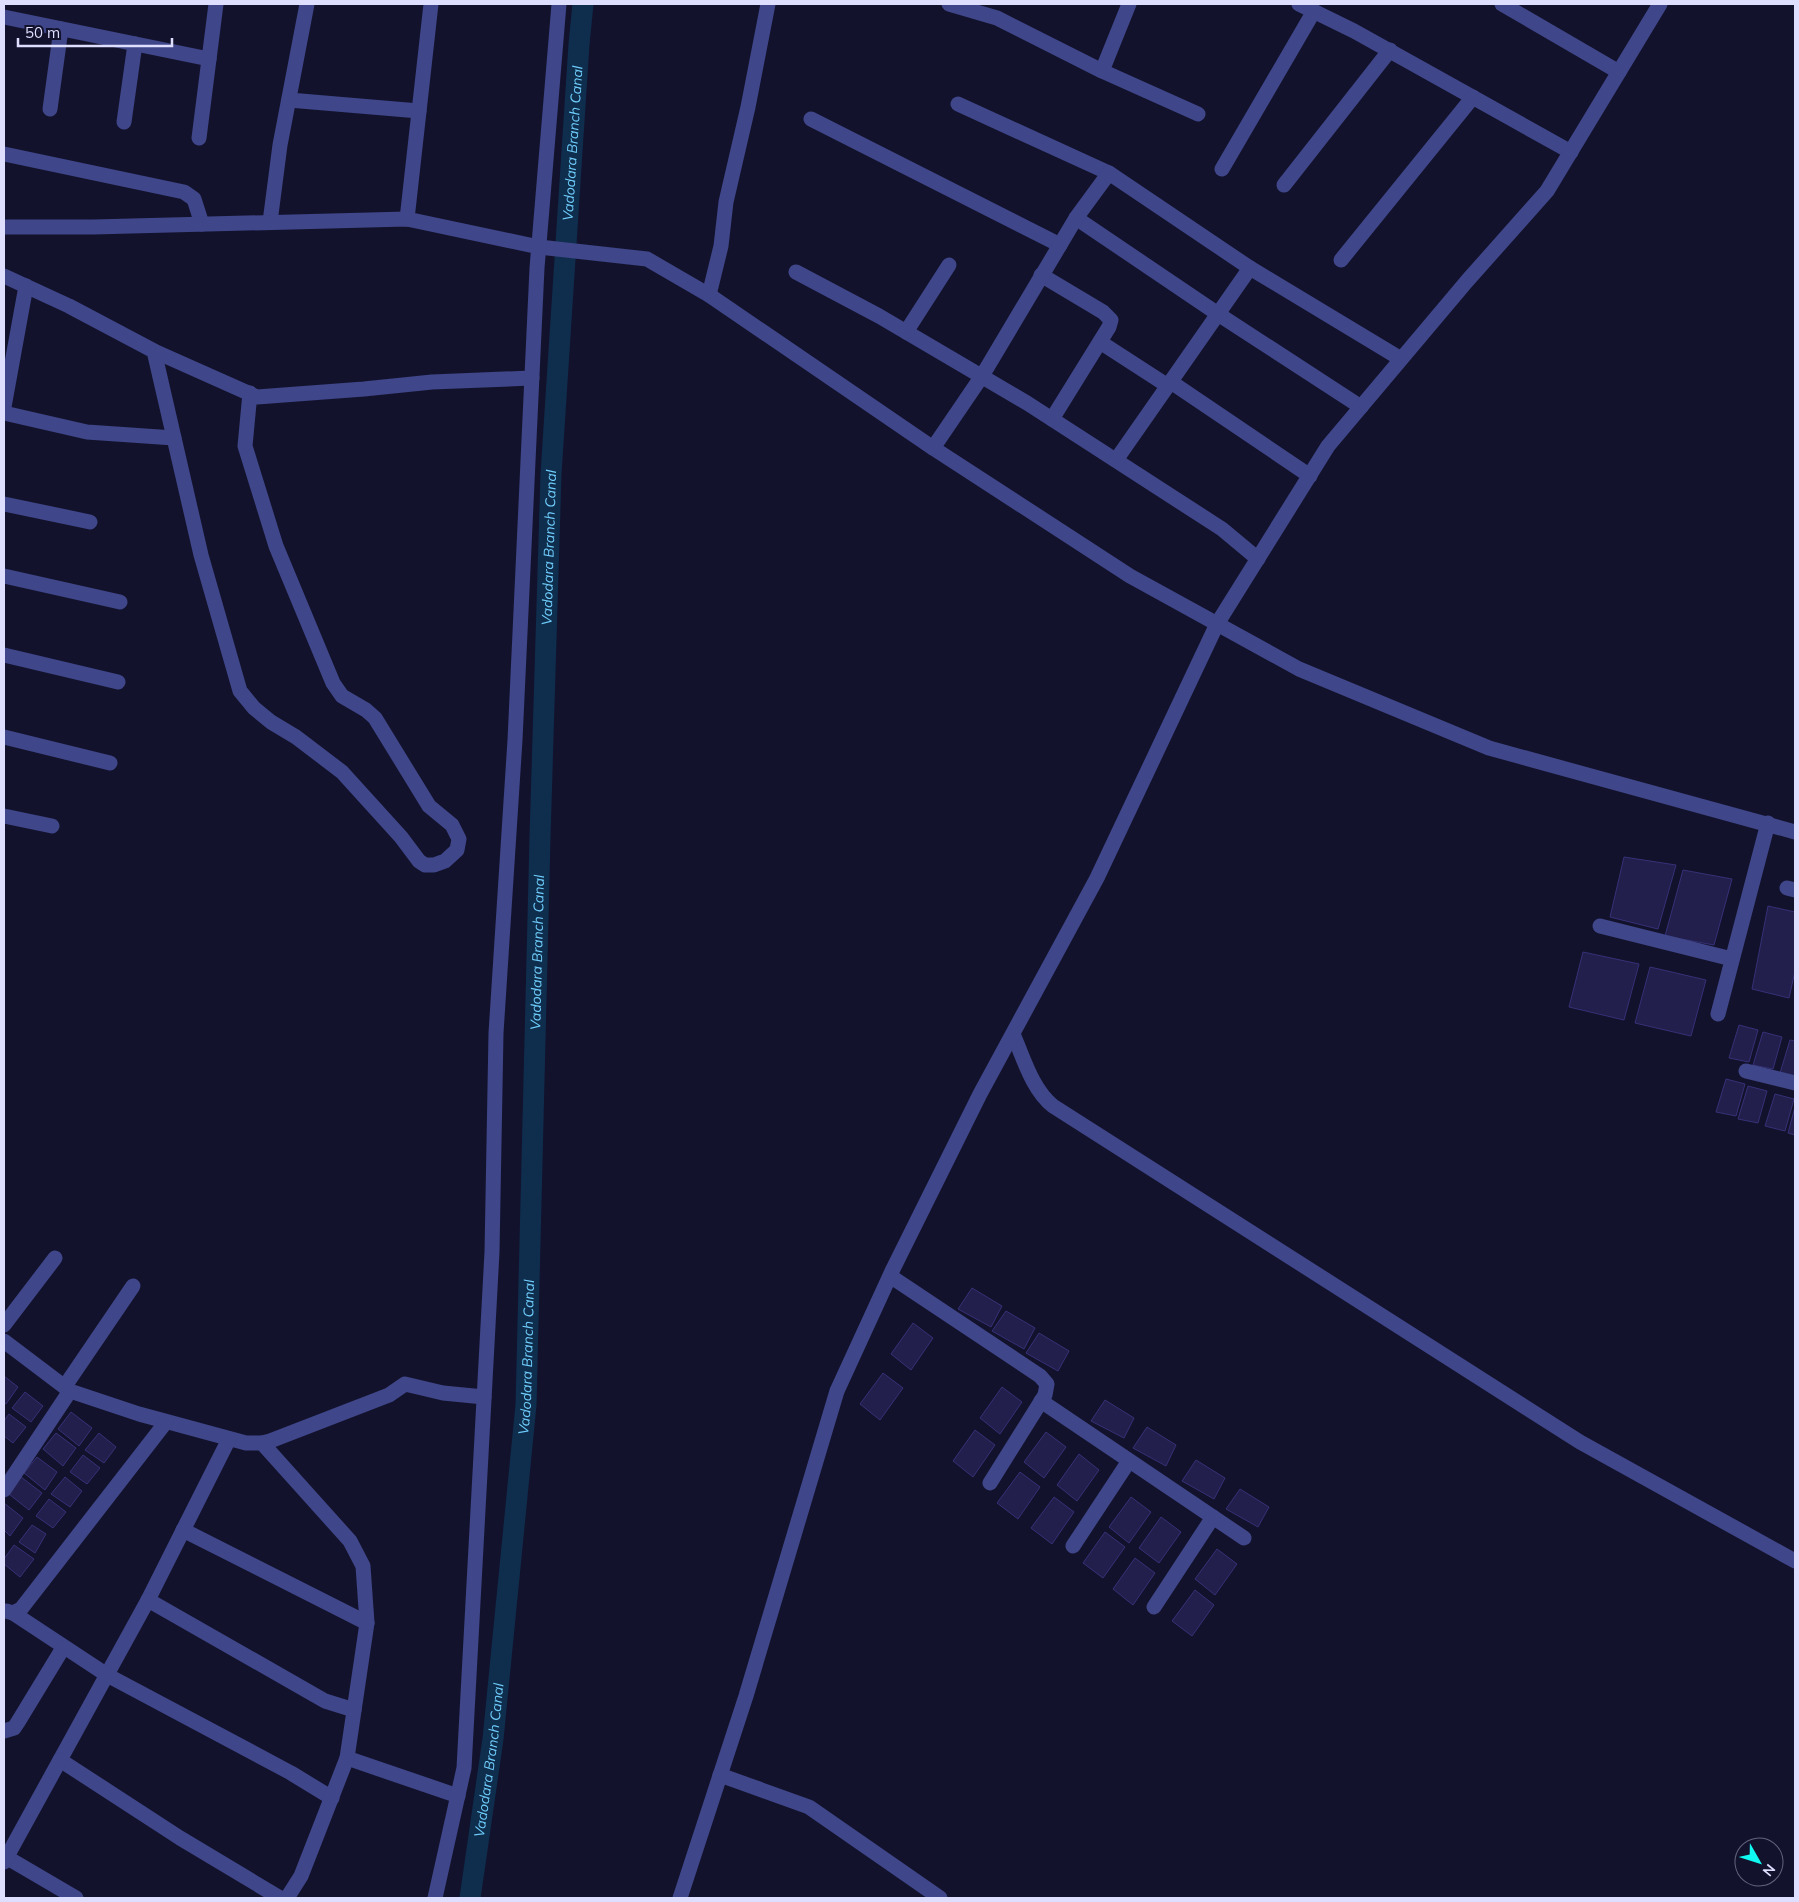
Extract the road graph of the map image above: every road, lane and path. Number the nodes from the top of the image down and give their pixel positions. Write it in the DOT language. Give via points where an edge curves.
graph roads {
  1 [pos="216,4"];
  2 [pos="307,4"];
  3 [pos="431,4"];
  4 [pos="559,4"];
  5 [pos="768,4"];
  6 [pos="949,4"];
  7 [pos="1129,4"];
  8 [pos="1299,4"];
  9 [pos="1502,4"];
  10 [pos="1660,4"];
  11 [pos="1314,11"];
  12 [pos="4,17"];
  13 [pos="61,29"];
  14 [pos="135,44"];
  15 [pos="1390,50"];
  16 [pos="209,59"];
  17 [pos="1102,71"];
  18 [pos="1619,72"];
  19 [pos="1473,97"];
  20 [pos="289,100"];
  21 [pos="958,104"];
  22 [pos="50,109"];
  23 [pos="419,111"];
  24 [pos="1198,114"];
  25 [pos="811,119"];
  26 [pos="124,122"];
  27 [pos="199,138"];
  28 [pos="1571,152"];
  29 [pos="4,154"];
  30 [pos="1222,169"];
  31 [pos="1109,173"];
  32 [pos="1284,185"];
  33 [pos="407,218"];
  34 [pos="1076,218"];
  35 [pos="270,222"];
  36 [pos="202,224"];
  37 [pos="4,227"];
  38 [pos="1060,245"];
  39 [pos="544,248"];
  40 [pos="1341,260"];
  41 [pos="949,265"];
  42 [pos="1250,268"];
  43 [pos="796,272"];
  44 [pos="1042,275"];
  45 [pos="4,276"];
  46 [pos="26,286"];
  47 [pos="709,295"];
  48 [pos="1218,314"];
  49 [pos="906,332"];
  50 [pos="1100,342"];
  51 [pos="154,351"];
  52 [pos="1401,359"];
  53 [pos="982,376"];
  54 [pos="532,378"];
  55 [pos="1169,384"];
  56 [pos="250,393"];
  57 [pos="4,407"];
  58 [pos="1361,407"];
  59 [pos="4,413"];
  60 [pos="1052,419"];
  61 [pos="174,438"];
  62 [pos="933,448"];
  63 [pos="1116,460"];
  64 [pos="1310,476"];
  65 [pos="4,504"];
  66 [pos="90,522"];
  67 [pos="1258,559"];
  68 [pos="4,576"];
  69 [pos="120,602"];
  70 [pos="1217,624"];
  71 [pos="4,655"];
  72 [pos="118,682"];
  73 [pos="4,738"];
  74 [pos="110,763"];
  75 [pos="4,816"];
  76 [pos="1768,823"];
  77 [pos="52,826"];
  78 [pos="1795,832"];
  79 [pos="1600,926"];
  80 [pos="1732,959"];
  81 [pos="1718,1014"];
  82 [pos="1012,1034"];
  83 [pos="1746,1071"];
  84 [pos="1795,1083"];
  85 [pos="54,1258"];
  86 [pos="890,1276"];
  87 [pos="133,1286"];
  88 [pos="4,1325"];
  89 [pos="4,1341"];
  90 [pos="67,1388"];
  91 [pos="484,1397"];
  92 [pos="1041,1401"];
  93 [pos="166,1422"];
  94 [pos="229,1440"];
  95 [pos="262,1443"];
  96 [pos="1130,1461"];
  97 [pos="990,1482"];
  98 [pos="4,1490"];
  99 [pos="1213,1517"];
  100 [pos="183,1530"];
  101 [pos="1244,1538"];
  102 [pos="1073,1546"];
  103 [pos="1795,1561"];
  104 [pos="148,1600"];
  105 [pos="1154,1607"];
  106 [pos="8,1611"];
  107 [pos="367,1622"];
  108 [pos="64,1648"];
  109 [pos="107,1675"];
  110 [pos="354,1710"];
  111 [pos="4,1731"];
  112 [pos="347,1758"];
  113 [pos="60,1760"];
  114 [pos="720,1774"];
  115 [pos="458,1796"];
  116 [pos="332,1798"];
  117 [pos="5,1859"];
  118 [pos="76,1898"];
  119 [pos="280,1898"];
  120 [pos="287,1898"];
  121 [pos="435,1898"];
  122 [pos="680,1898"];
  123 [pos="940,1898"];
  1 -- 16 [label="street"];
  2 -- 20 [label="street"];
  3 -- 23 [label="street"];
  4 -- 39 [label="street"];
  5 -- 47 [label="street"];
  6 -- 17 [label="street" via="996,18"];
  7 -- 17 [label="street"];
  8 -- 11 [label="street"];
  9 -- 18 [label="street"];
  10 -- 18 [label="street"];
  11 -- 15 [label="street"];
  11 -- 30 [label="street"];
  12 -- 13 [label="street"];
  13 -- 14 [label="street"];
  13 -- 22 [label="street"];
  14 -- 16 [label="street"];
  14 -- 26 [label="street"];
  15 -- 19 [label="street"];
  15 -- 32 [label="street"];
  16 -- 27 [label="street"];
  17 -- 24 [label="street"];
  18 -- 28 [label="street"];
  19 -- 28 [label="street"];
  19 -- 40 [label="street"];
  20 -- 23 [label="street"];
  20 -- 35 [label="street"];
  21 -- 31 [label="street"];
  23 -- 33 [label="street"];
  25 -- 38 [label="street"];
  28 -- 52 [label="street" via="1547,191"];
  29 -- 36 [label="street" via="184,192 194,199"];
  31 -- 34 [label="street"];
  31 -- 42 [label="street"];
  33 -- 35 [label="street"];
  33 -- 39 [label="street"];
  34 -- 38 [label="street"];
  34 -- 48 [label="street"];
  35 -- 36 [label="street"];
  36 -- 37 [label="street"];
  38 -- 44 [label="street"];
  39 -- 47 [label="street" via="647,259"];
  39 -- 54 [label="street"];
  41 -- 49 [label="street"];
  42 -- 48 [label="street"];
  42 -- 52 [label="street"];
  43 -- 49 [label="street"];
  44 -- 50 [label="street" via="1107,315 1111,320"];
  44 -- 53 [label="street"];
  45 -- 46 [label="street"];
  46 -- 51 [label="street"];
  46 -- 57 [label="street"];
  47 -- 62 [label="street"];
  48 -- 55 [label="street"];
  48 -- 58 [label="street"];
  49 -- 53 [label="street"];
  50 -- 55 [label="street"];
  50 -- 60 [label="street"];
  51 -- 56 [label="street"];
  51 -- 61 [label="street"];
  52 -- 58 [label="street"];
  53 -- 60 [label="street"];
  53 -- 62 [label="street"];
  54 -- 56 [label="street" via="432,382 257,396"];
  54 -- 91 [label="street" via="515,740 496,1033 492,1252"];
  55 -- 63 [label="street"];
  55 -- 64 [label="street"];
  56 -- 61 [label="street" via="245,446 276,546 333,683 342,696 375,718 429,806 452,825 459,839 457,850 445,861 434,865 419,861 342,772 296,737 270,722 240,692 201,555"];
  58 -- 64 [label="street" via="1328,446"];
  59 -- 61 [label="street" via="87,432"];
  60 -- 63 [label="street"];
  62 -- 70 [label="street" via="1130,576"];
  63 -- 67 [label="street" via="1222,529"];
  64 -- 67 [label="street"];
  65 -- 66 [label="street"];
  67 -- 70 [label="street"];
  68 -- 69 [label="street"];
  70 -- 76 [label="street" via="1299,668 1489,748"];
  70 -- 82 [label="street" via="1097,878"];
  71 -- 72 [label="street"];
  73 -- 74 [label="street"];
  75 -- 77 [label="street"];
  76 -- 78 [label="street"];
  76 -- 80 [label="street"];
  79 -- 80 [label="street"];
  80 -- 81 [label="street"];
  82 -- 86 [label="street"];
  82 -- 103 [label="street" via="1037,1090 1053,1106 1580,1442"];
  83 -- 84 [label="street"];
  85 -- 88 [label="street"];
  86 -- 92 [label="street" via="1040,1376 1047,1384"];
  86 -- 114 [label="street" via="837,1391"];
  87 -- 90 [label="street"];
  89 -- 90 [label="street"];
  90 -- 93 [label="street"];
  90 -- 98 [label="street"];
  91 -- 95 [label="street" via="402,1385 388,1395"];
  91 -- 115 [label="street" via="464,1768"];
  92 -- 96 [label="street"];
  92 -- 97 [label="street"];
  93 -- 94 [label="street"];
  93 -- 106 [label="street" via="21,1609"];
  94 -- 95 [label="street"];
  94 -- 100 [label="street"];
  95 -- 107 [label="street" via="350,1541 363,1566"];
  96 -- 99 [label="street"];
  96 -- 102 [label="street"];
  99 -- 101 [label="street"];
  99 -- 105 [label="street"];
  100 -- 104 [label="street"];
  100 -- 107 [label="street"];
  104 -- 109 [label="street"];
  104 -- 110 [label="street" via="325,1701"];
  106 -- 108 [label="street"];
  107 -- 110 [label="street"];
  108 -- 109 [label="street"];
  108 -- 111 [label="street" via="14,1728"];
  109 -- 113 [label="street"];
  109 -- 116 [label="street"];
  110 -- 112 [label="street"];
  112 -- 115 [label="street"];
  112 -- 116 [label="street"];
  113 -- 117 [label="street"];
  113 -- 119 [label="street"];
  114 -- 122 [label="street"];
  114 -- 123 [label="street" via="809,1807"];
  115 -- 121 [label="street"];
  116 -- 120 [label="street" via="301,1876"];
  117 -- 118 [label="street"];
}
